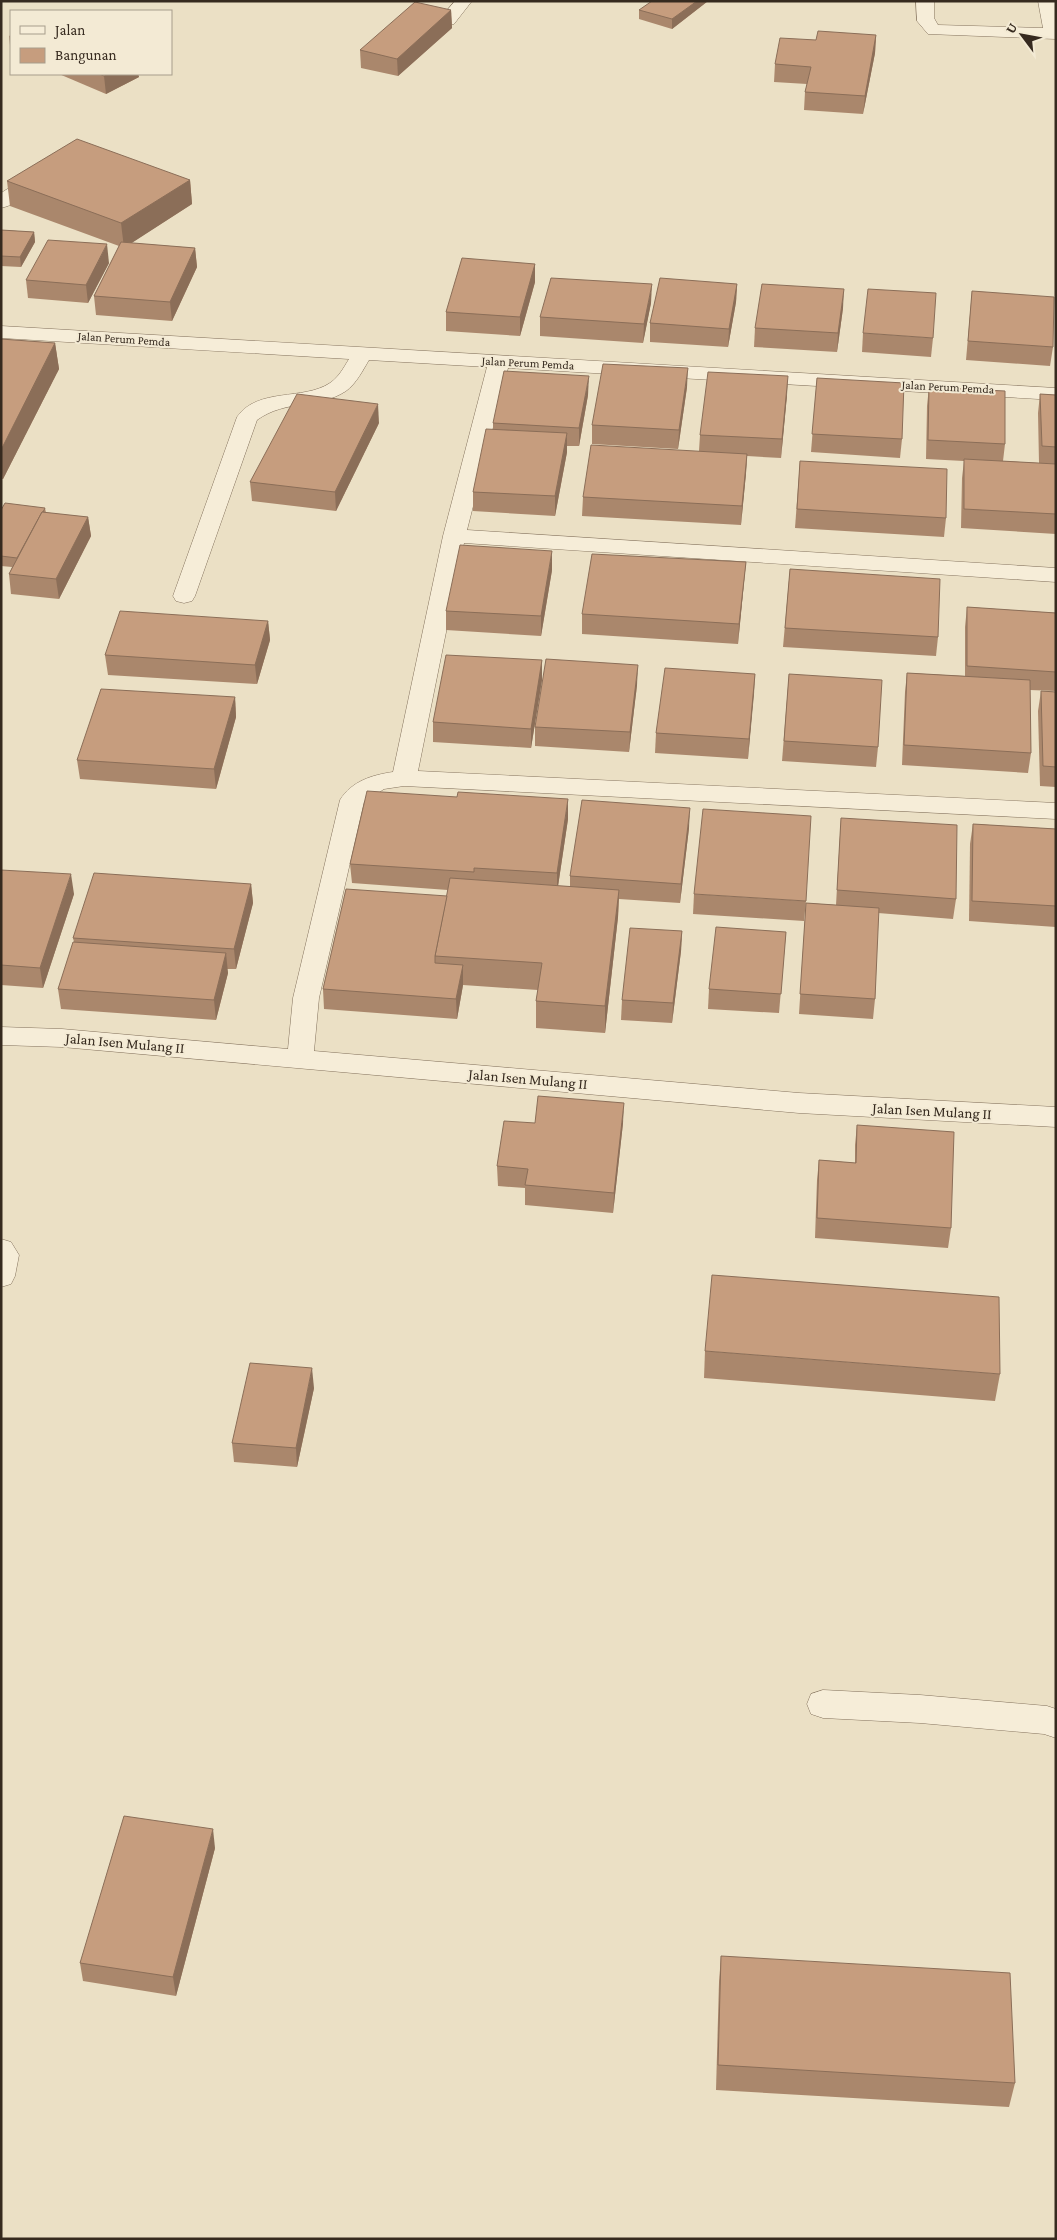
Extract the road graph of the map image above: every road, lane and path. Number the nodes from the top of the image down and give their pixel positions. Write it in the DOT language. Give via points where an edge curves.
graph roads {
  1 [pos="464,1"];
  2 [pos="925,1"];
  3 [pos="1047,1"];
  4 [pos="448,20"];
  5 [pos="1054,34"];
  6 [pos="56,166"];
  7 [pos="1,202"];
  8 [pos="1,332"];
  9 [pos="362,355"];
  10 [pos="499,362"];
  11 [pos="1056,394"];
  12 [pos="454,536"];
  13 [pos="1056,575"];
  14 [pos="184,596"];
  15 [pos="404,778"];
  16 [pos="1056,811"];
  17 [pos="1,1036"];
  18 [pos="300,1059"];
  19 [pos="1056,1117"];
  20 [pos="1,1249"];
  21 [pos="1,1276"];
  22 [pos="823,1704"];
  23 [pos="1056,1724"];
  1 -- 4 [label="street"];
  2 -- 5 [label="street" via="925,22 934,30"];
  3 -- 5 [label="street"];
  6 -- 7 [label="street"];
  8 -- 9 [label="street, Jalan Perum Pemda"];
  9 -- 10 [label="street, Jalan Perum Pemda"];
  9 -- 14 [label="street" via="337,387 318,394 274,401 259,407 248,417"];
  10 -- 11 [label="street, Jalan Perum Pemda"];
  10 -- 12 [label="street"];
  12 -- 13 [label="street"];
  12 -- 15 [label="street"];
  15 -- 16 [label="street"];
  15 -- 18 [label="street" via="378,781 362,789 352,800 306,998"];
  17 -- 18 [label="street, Jalan Isen Mulang II" via="62,1038"];
  18 -- 19 [label="street, Jalan Isen Mulang II" via="799,1103"];
  20 -- 21 [label="street" via="5,1255"];
  22 -- 23 [label="street" via="920,1709 1047,1720"];
}
